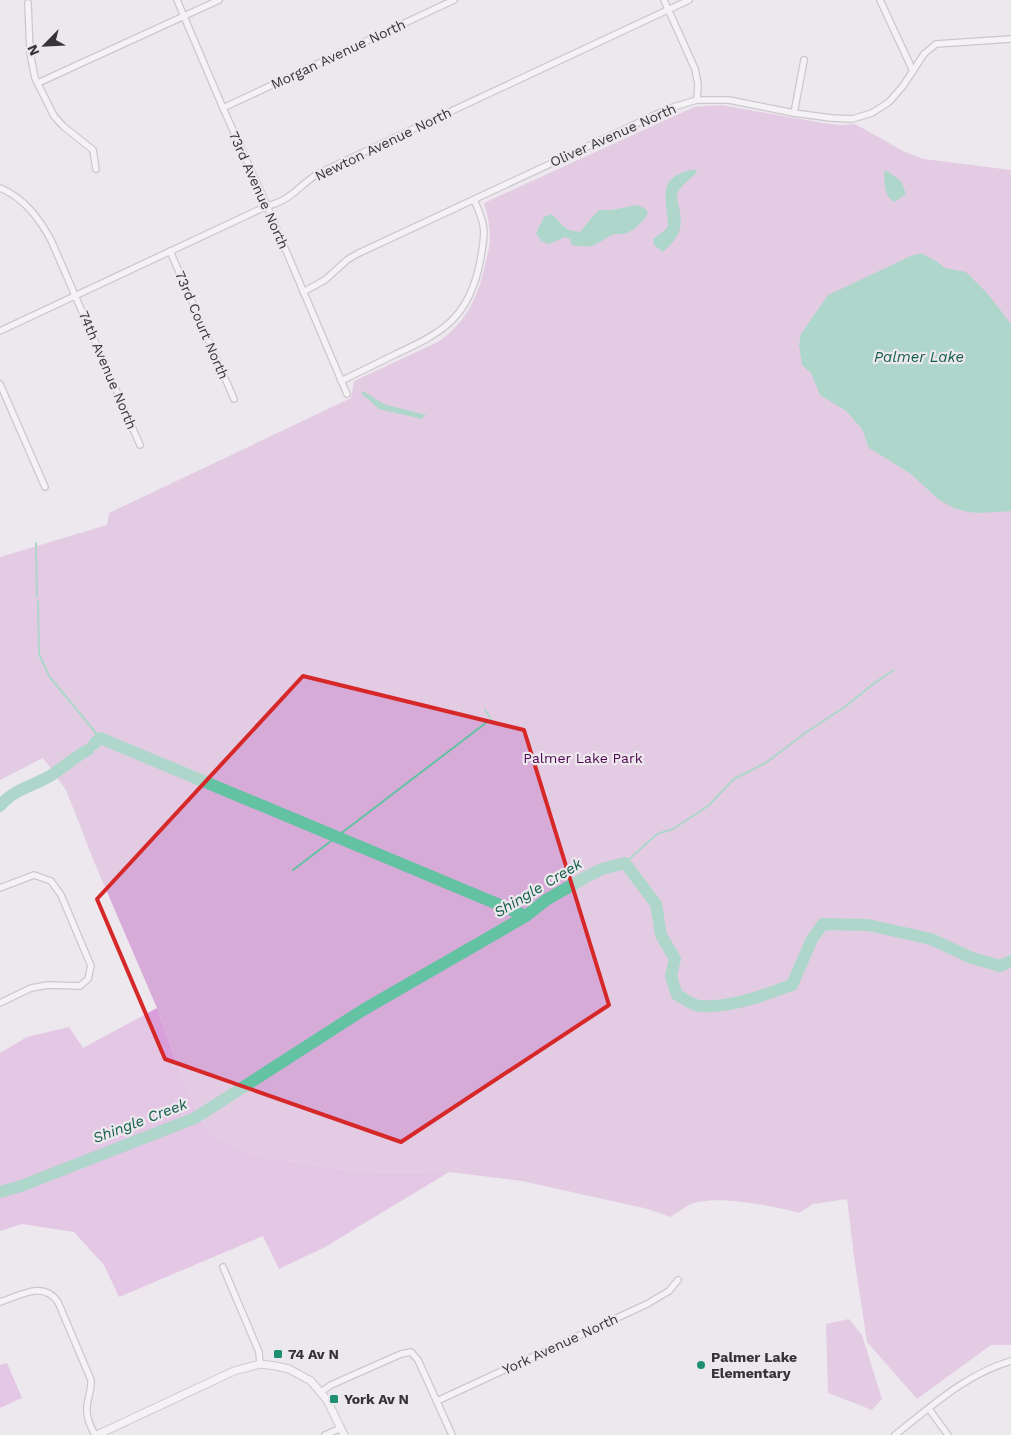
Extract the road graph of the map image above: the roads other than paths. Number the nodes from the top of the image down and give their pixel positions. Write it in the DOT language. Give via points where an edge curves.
graph roads {
  1 [pos="177,0"];
  2 [pos="219,0"];
  3 [pos="454,0"];
  4 [pos="664,0"];
  5 [pos="689,0"];
  6 [pos="880,0"];
  7 [pos="28,3"];
  8 [pos="668,10"];
  9 [pos="184,17"];
  10 [pos="1011,39"];
  11 [pos="804,60"];
  12 [pos="913,71"];
  13 [pos="38,83"];
  14 [pos="697,100"];
  15 [pos="223,108"];
  16 [pos="794,112"];
  17 [pos="96,169"];
  18 [pos="0,188"];
  19 [pos="474,200"];
  20 [pos="267,206"];
  21 [pos="170,251"];
  22 [pos="303,292"];
  23 [pos="76,295"];
  24 [pos="0,331"];
  25 [pos="341,381"];
  26 [pos="0,384"];
  27 [pos="347,394"];
  28 [pos="234,399"];
  29 [pos="140,445"];
  30 [pos="45,487"];
  31 [pos="0,888"];
  32 [pos="0,1003"];
  33 [pos="223,1266"];
  34 [pos="678,1280"];
  35 [pos="0,1302"];
  36 [pos="1011,1361"];
  37 [pos="260,1364"];
  38 [pos="321,1392"];
  39 [pos="437,1401"];
  40 [pos="929,1409"];
  41 [pos="341,1428"];
  42 [pos="96,1435"];
  43 [pos="325,1435"];
  44 [pos="344,1435"];
  45 [pos="452,1435"];
  46 [pos="895,1435"];
  47 [pos="948,1435"];
  1 -- 9 [label="street, 73rd Avenue North"];
  2 -- 9 [label="street"];
  3 -- 15 [label="street, Morgan Avenue North"];
  4 -- 8 [label="street"];
  5 -- 8 [label="street, Newton Avenue North"];
  6 -- 12 [label="street"];
  7 -- 13 [label="street" via="30,59"];
  8 -- 14 [label="street" via="695,69"];
  8 -- 20 [label="street, Newton Avenue North" via="319,173 287,199"];
  9 -- 13 [label="street"];
  9 -- 15 [label="street, 73rd Avenue North"];
  10 -- 12 [label="street, Oliver Avenue North" via="936,44 924,54"];
  11 -- 16 [label="street"];
  12 -- 16 [label="street, Oliver Avenue North" via="897,94 872,113 841,119"];
  13 -- 17 [label="street" via="54,116 94,150"];
  14 -- 16 [label="street, Oliver Avenue North" via="729,100"];
  14 -- 19 [label="street, Oliver Avenue North" via="670,108"];
  15 -- 20 [label="street, 73rd Avenue North"];
  18 -- 23 [label="street, 74th Avenue North" via="18,199 43,224"];
  19 -- 22 [label="street, Oliver Avenue North" via="347,260 326,280"];
  19 -- 25 [label="street" via="485,233 472,291 463,307 439,332"];
  20 -- 21 [label="street, Newton Avenue North"];
  20 -- 22 [label="street, 73rd Avenue North"];
  21 -- 23 [label="street, Newton Avenue North"];
  21 -- 28 [label="street, 73rd Court North"];
  22 -- 25 [label="street, 73rd Avenue North"];
  23 -- 24 [label="street, Newton Avenue North"];
  23 -- 29 [label="street, 74th Avenue North"];
  25 -- 27 [label="street, 73rd Avenue North"];
  26 -- 30 [label="street"];
  31 -- 32 [label="street" via="34,875 51,881 62,896 91,966 88,979 80,986 31,988"];
  33 -- 37 [label="street" via="259,1352"];
  34 -- 39 [label="street, York Avenue North" via="669,1291 647,1304"];
  35 -- 42 [label="street" via="40,1290 48,1291 58,1302 90,1380 87,1415"];
  36 -- 40 [label="street" via="973,1376"];
  37 -- 38 [label="street" via="296,1372"];
  37 -- 42 [label="street" via="234,1371"];
  38 -- 39 [label="street" via="411,1352"];
  38 -- 41 [label="street"];
  39 -- 45 [label="street"];
  40 -- 46 [label="street"];
  40 -- 47 [label="street"];
  41 -- 43 [label="street"];
  41 -- 44 [label="street"];
}
